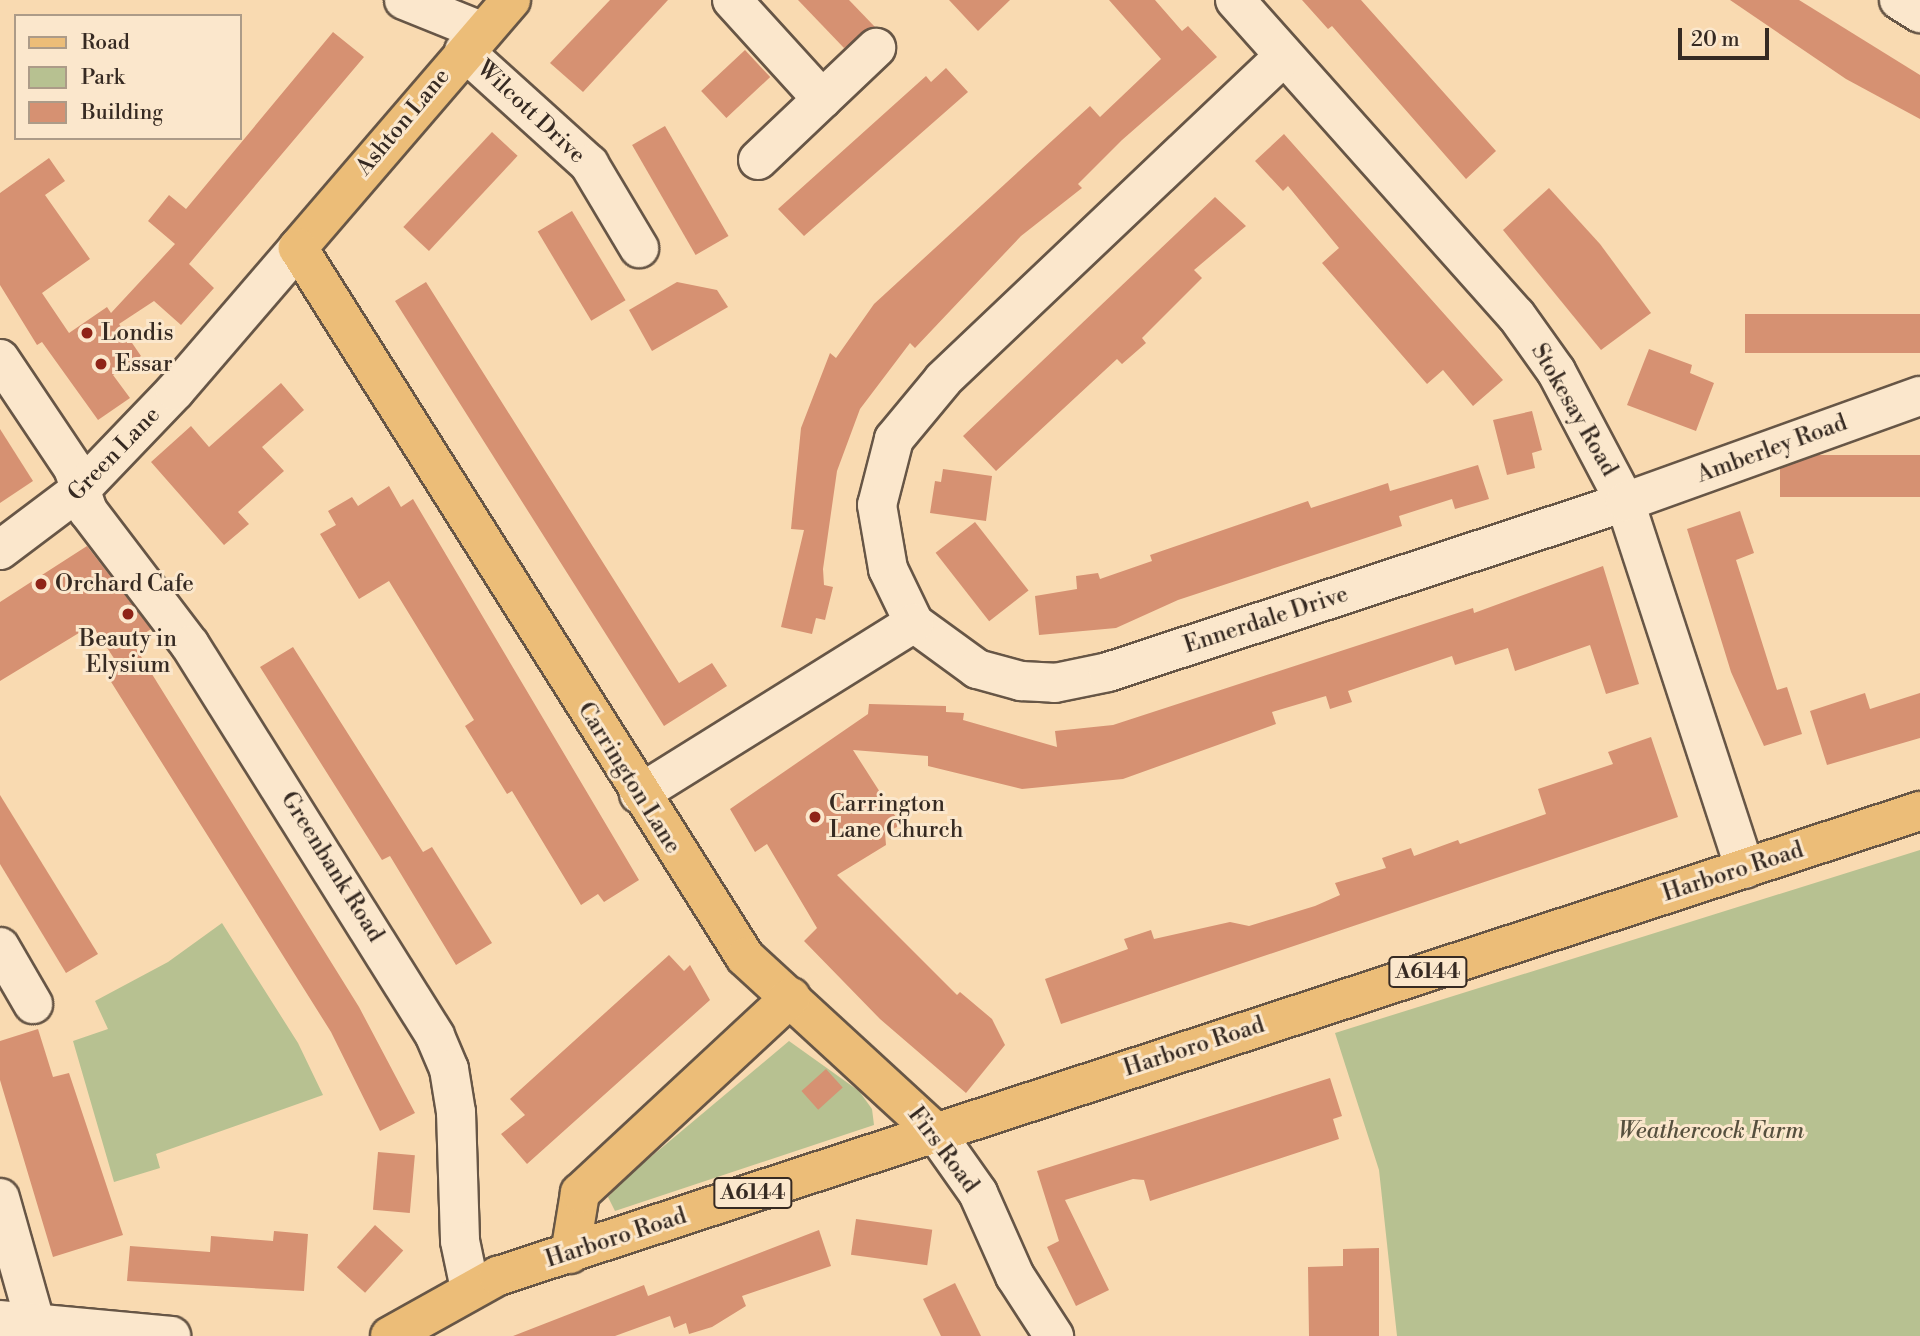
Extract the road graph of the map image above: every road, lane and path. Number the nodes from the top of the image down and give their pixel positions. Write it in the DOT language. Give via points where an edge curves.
graph roads {
  1 [pos="404,0"];
  2 [pos="511,0"];
  3 [pos="732,0"];
  4 [pos="1235,0"];
  5 [pos="1899,0"];
  6 [pos="1920,13"];
  7 [pos="472,41"];
  8 [pos="876,48"];
  9 [pos="1284,56"];
  10 [pos="822,99"];
  11 [pos="758,160"];
  12 [pos="298,248"];
  13 [pos="639,248"];
  14 [pos="0,359"];
  15 [pos="1920,396"];
  16 [pos="81,489"];
  17 [pos="1625,502"];
  18 [pos="0,550"];
  19 [pos="914,623"];
  20 [pos="639,794"];
  21 [pos="1920,811"];
  22 [pos="1745,869"];
  23 [pos="0,947"];
  24 [pos="790,997"];
  25 [pos="34,1004"];
  26 [pos="935,1132"];
  27 [pos="0,1198"];
  28 [pos="570,1254"];
  29 [pos="470,1289"];
  30 [pos="18,1321"];
  31 [pos="171,1336"];
  32 [pos="390,1336"];
  33 [pos="1054,1336"];
  1 -- 7 [label="street"];
  2 -- 7 [label="main road, Ashton Lane"];
  3 -- 10 [label="street"];
  4 -- 9 [label="street, Stokesay Road"];
  5 -- 6 [label="street"];
  7 -- 12 [label="main road, Ashton Lane"];
  7 -- 13 [label="street, Wilcott Drive" via="589,164"];
  8 -- 10 [label="street"];
  9 -- 17 [label="street, Stokesay Road" via="1538,344"];
  9 -- 19 [label="street, Ennerdale Drive" via="943,380 894,439 877,505 880,539"];
  10 -- 11 [label="street"];
  12 -- 16 [label="street, Green Lane" via="175,391"];
  12 -- 20 [label="main road, Carrington Lane"];
  14 -- 16 [label="street, Greenbank Road" via="73,468"];
  15 -- 17 [label="street, Amberley Road"];
  16 -- 18 [label="street, Green Lane"];
  16 -- 29 [label="street, Greenbank Road" via="88,511 174,623 245,731 435,1036 449,1069 456,1112 460,1241"];
  17 -- 19 [label="street, Ennerdale Drive" via="1080,680 1055,683 998,676 955,656"];
  17 -- 22 [label="street, Stokesay Road"];
  19 -- 20 [label="street"];
  20 -- 24 [label="main road, Carrington Lane" via="745,957"];
  21 -- 22 [label="main road, Harboro Road / A6144"];
  22 -- 26 [label="main road, Harboro Road / A6144"];
  23 -- 25 [label="street"];
  24 -- 26 [label="main road, Firs Road"];
  24 -- 28 [label="main road" via="580,1193"];
  26 -- 28 [label="main road, Harboro Road / A6144"];
  26 -- 33 [label="street, Firs Road" via="978,1193 1015,1276"];
  27 -- 30 [label="street"];
  28 -- 29 [label="main road, Harboro Road / A6144"];
  29 -- 32 [label="main road, A6144"];
  30 -- 31 [label="street"];
}
